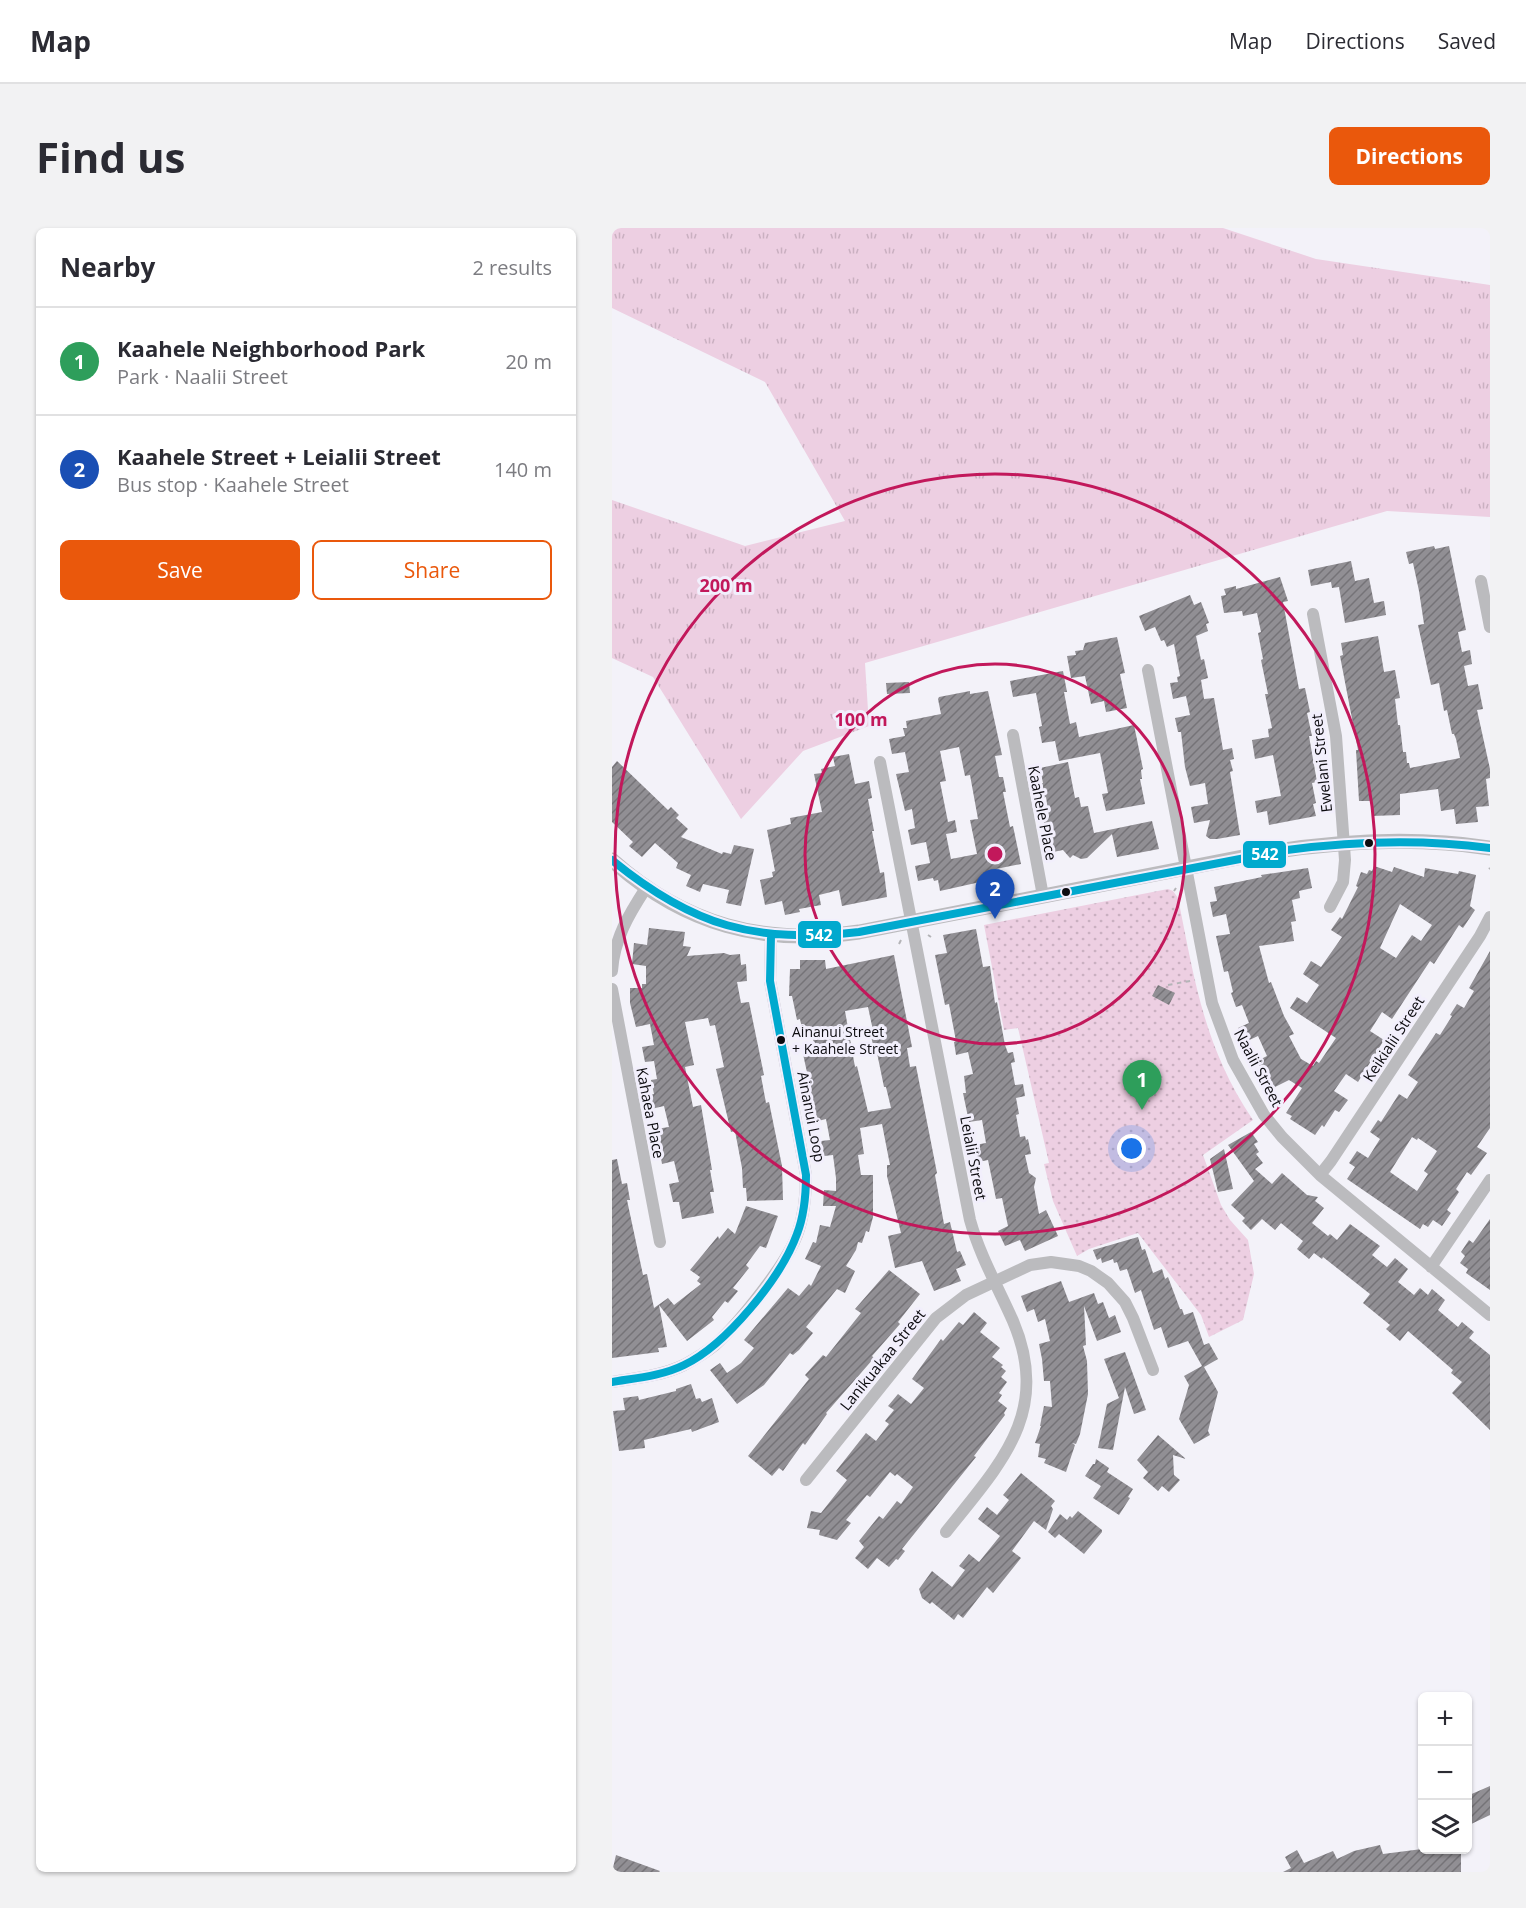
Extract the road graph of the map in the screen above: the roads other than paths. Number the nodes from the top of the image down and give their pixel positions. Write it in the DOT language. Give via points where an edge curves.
graph roads {
  1 [pos="1481,581"];
  2 [pos="1313,614"];
  3 [pos="1490,627"];
  4 [pos="1148,670"];
  5 [pos="1013,735"];
  6 [pos="880,762"];
  7 [pos="1344,843"];
  8 [pos="1490,848"];
  9 [pos="612,860"];
  10 [pos="1185,868"];
  11 [pos="646,888"];
  12 [pos="1043,896"];
  13 [pos="1330,907"];
  14 [pos="1490,917"];
  15 [pos="911,922"];
  16 [pos="771,936"];
  17 [pos="612,971"];
  18 [pos="612,989"];
  19 [pos="1320,1175"];
  20 [pos="1490,1180"];
  21 [pos="660,1242"];
  22 [pos="1431,1267"];
  23 [pos="994,1281"];
  24 [pos="1490,1315"];
  25 [pos="1153,1370"];
  26 [pos="612,1382"];
  27 [pos="806,1480"];
  28 [pos="946,1532"];
  1 -- 3 [label="street"];
  2 -- 7 [label="street, Ewelani Street" via="1336,736"];
  4 -- 10 [label="street, Naalii Street"];
  5 -- 12 [label="street, Kaahele Place"];
  6 -- 15 [label="street, Leialii Street"];
  7 -- 8 [label="street" via="1384,841"];
  7 -- 10 [label="street"];
  7 -- 13 [label="street, Ewelani Street" via="1344,874"];
  9 -- 11 [label="street"];
  10 -- 12 [label="street"];
  10 -- 19 [label="street, Naalii Street" via="1212,1003 1233,1060 1264,1115"];
  11 -- 16 [label="street" via="700,917"];
  11 -- 17 [label="street" via="620,933"];
  12 -- 15 [label="street"];
  14 -- 19 [label="street, Keikialii Street"];
  15 -- 16 [label="street" via="835,936"];
  15 -- 23 [label="street, Leialii Street" via="970,1220"];
  16 -- 26 [label="street, Ainanui Loop" via="770,981 806,1175 797,1234 772,1277 732,1327 705,1353 670,1371"];
  18 -- 21 [label="street, Kahaea Place"];
  19 -- 22 [label="street, Naalii Street"];
  20 -- 22 [label="street"];
  22 -- 24 [label="street, Naalii Street"];
  23 -- 25 [label="street, Lanikuakaa Street" via="1041,1263 1064,1263 1091,1271 1125,1302"];
  23 -- 27 [label="street, Lanikuakaa Street" via="966,1295 936,1318"];
  23 -- 28 [label="street, Leialii Street" via="1023,1353 1025,1401 1016,1433 1001,1462"];
}
